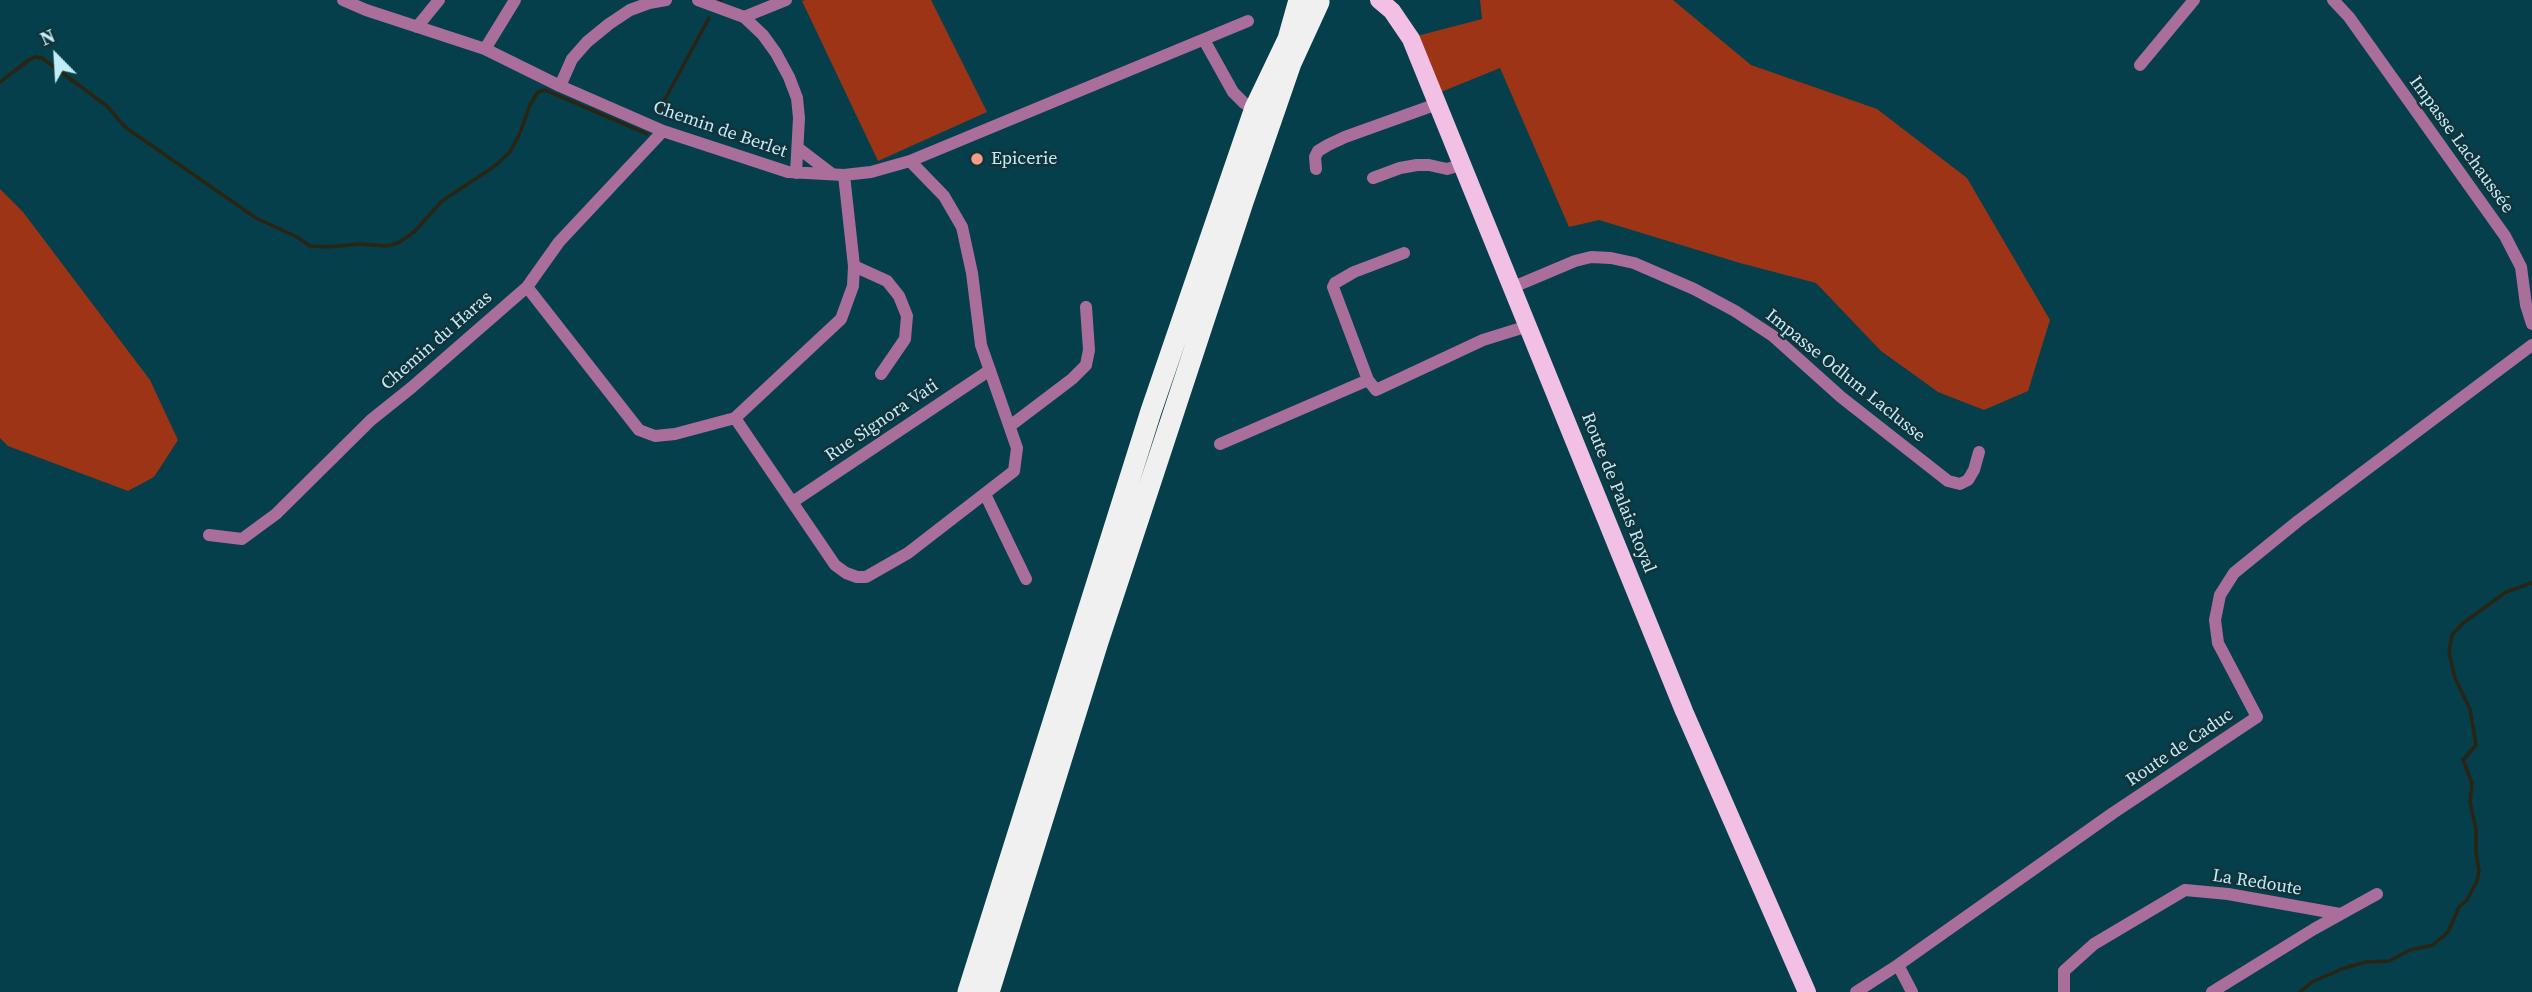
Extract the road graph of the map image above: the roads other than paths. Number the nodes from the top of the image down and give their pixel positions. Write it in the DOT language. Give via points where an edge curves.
graph roads {
  1 [pos="343,0"];
  2 [pos="439,0"];
  3 [pos="515,0"];
  4 [pos="666,0"];
  5 [pos="698,0"];
  6 [pos="786,0"];
  7 [pos="1314,0"];
  8 [pos="1369,0"];
  9 [pos="2194,0"];
  10 [pos="2333,0"];
  11 [pos="1387,4"];
  12 [pos="744,17"];
  13 [pos="1248,21"];
  14 [pos="417,27"];
  15 [pos="1204,40"];
  16 [pos="485,49"];
  17 [pos="2140,65"];
  18 [pos="1289,69"];
  19 [pos="560,86"];
  20 [pos="1437,104"];
  21 [pos="1255,108"];
  22 [pos="663,131"];
  23 [pos="798,148"];
  24 [pos="909,161"];
  25 [pos="1461,165"];
  26 [pos="1316,169"];
  27 [pos="796,173"];
  28 [pos="838,175"];
  29 [pos="1373,178"];
  30 [pos="1404,253"];
  31 [pos="854,266"];
  32 [pos="527,287"];
  33 [pos="1511,288"];
  34 [pos="1086,307"];
  35 [pos="2532,324"];
  36 [pos="1528,326"];
  37 [pos="2532,345"];
  38 [pos="990,370"];
  39 [pos="881,374"];
  40 [pos="1372,385"];
  41 [pos="735,418"];
  42 [pos="1010,426"];
  43 [pos="1220,444"];
  44 [pos="1979,452"];
  45 [pos="985,494"];
  46 [pos="793,501"];
  47 [pos="209,535"];
  48 [pos="1026,579"];
  49 [pos="2377,894"];
  50 [pos="2340,914"];
  51 [pos="1898,965"];
  52 [pos="968,992"];
  53 [pos="989,992"];
  54 [pos="1807,992"];
  55 [pos="1856,992"];
  56 [pos="1912,992"];
  57 [pos="2064,992"];
  58 [pos="2212,992"];
  1 -- 14 [label="street, Chemin de Berlet"];
  2 -- 14 [label="street"];
  3 -- 16 [label="street"];
  4 -- 19 [label="street" via="649,2 609,24 572,60"];
  5 -- 12 [label="street"];
  6 -- 12 [label="street"];
  7 -- 18 [label="highway"];
  7 -- 21 [label="highway" via="1287,39"];
  8 -- 11 [label="main road, Route de Palais Royal"];
  9 -- 17 [label="street"];
  10 -- 35 [label="street, Impasse Lachaussée" via="2505,236 2521,267"];
  11 -- 20 [label="main road, Route de Palais Royal" via="1411,39"];
  12 -- 23 [label="street" via="763,35 789,77 797,98"];
  13 -- 15 [label="street, Chemin de Berlet"];
  14 -- 16 [label="street, Chemin de Berlet"];
  15 -- 21 [label="street" via="1233,92"];
  15 -- 24 [label="street, Chemin de Berlet"];
  16 -- 19 [label="street, Chemin de Berlet"];
  18 -- 21 [label="highway" via="1269,104"];
  18 -- 53 [label="highway" via="1147,491"];
  19 -- 22 [label="street, Chemin de Berlet"];
  20 -- 25 [label="main road, Route de Palais Royal"];
  20 -- 26 [label="street" via="1328,145 1318,151"];
  21 -- 52 [label="highway" via="1151,411"];
  22 -- 27 [label="street, Chemin de Berlet"];
  22 -- 32 [label="street, Chemin du Haras" via="559,242"];
  23 -- 27 [label="street"];
  23 -- 28 [label="street"];
  24 -- 28 [label="street, Chemin de Berlet"];
  24 -- 38 [label="street" via="944,196 962,227 981,345"];
  25 -- 29 [label="street" via="1447,169 1417,165"];
  25 -- 33 [label="main road, Route de Palais Royal"];
  27 -- 28 [label="street, Chemin de Berlet"];
  28 -- 31 [label="street"];
  30 -- 40 [label="street" via="1354,272 1333,287"];
  31 -- 39 [label="street" via="887,281 907,316 905,339"];
  31 -- 41 [label="street" via="853,286 841,319"];
  32 -- 41 [label="street" via="639,430 654,436 675,434"];
  32 -- 47 [label="street, Chemin du Haras" via="371,420 276,514 242,539"];
  33 -- 36 [label="main road, Route de Palais Royal"];
  33 -- 44 [label="street, Impasse Odlum Laclusse" via="1591,257 1634,263 1704,294 1773,336 1948,481 1960,484 1968,480"];
  34 -- 42 [label="street" via="1086,365"];
  36 -- 40 [label="street"];
  36 -- 54 [label="main road, Route de Palais Royal" via="1684,711"];
  37 -- 51 [label="street, Route de Caduc" via="2234,573 2220,595 2215,620 2218,643 2257,717"];
  38 -- 42 [label="street"];
  38 -- 46 [label="street, Rue Signora Vati"];
  40 -- 43 [label="street"];
  41 -- 46 [label="street"];
  42 -- 45 [label="street" via="1017,448 1014,471"];
  45 -- 46 [label="street" via="908,553 866,577 835,565"];
  45 -- 48 [label="street"];
  49 -- 50 [label="street"];
  50 -- 57 [label="street, La Redoute" via="2185,890 2094,944 2064,971"];
  50 -- 58 [label="street"];
  51 -- 55 [label="street, Route de Caduc"];
  51 -- 56 [label="street"];
}
